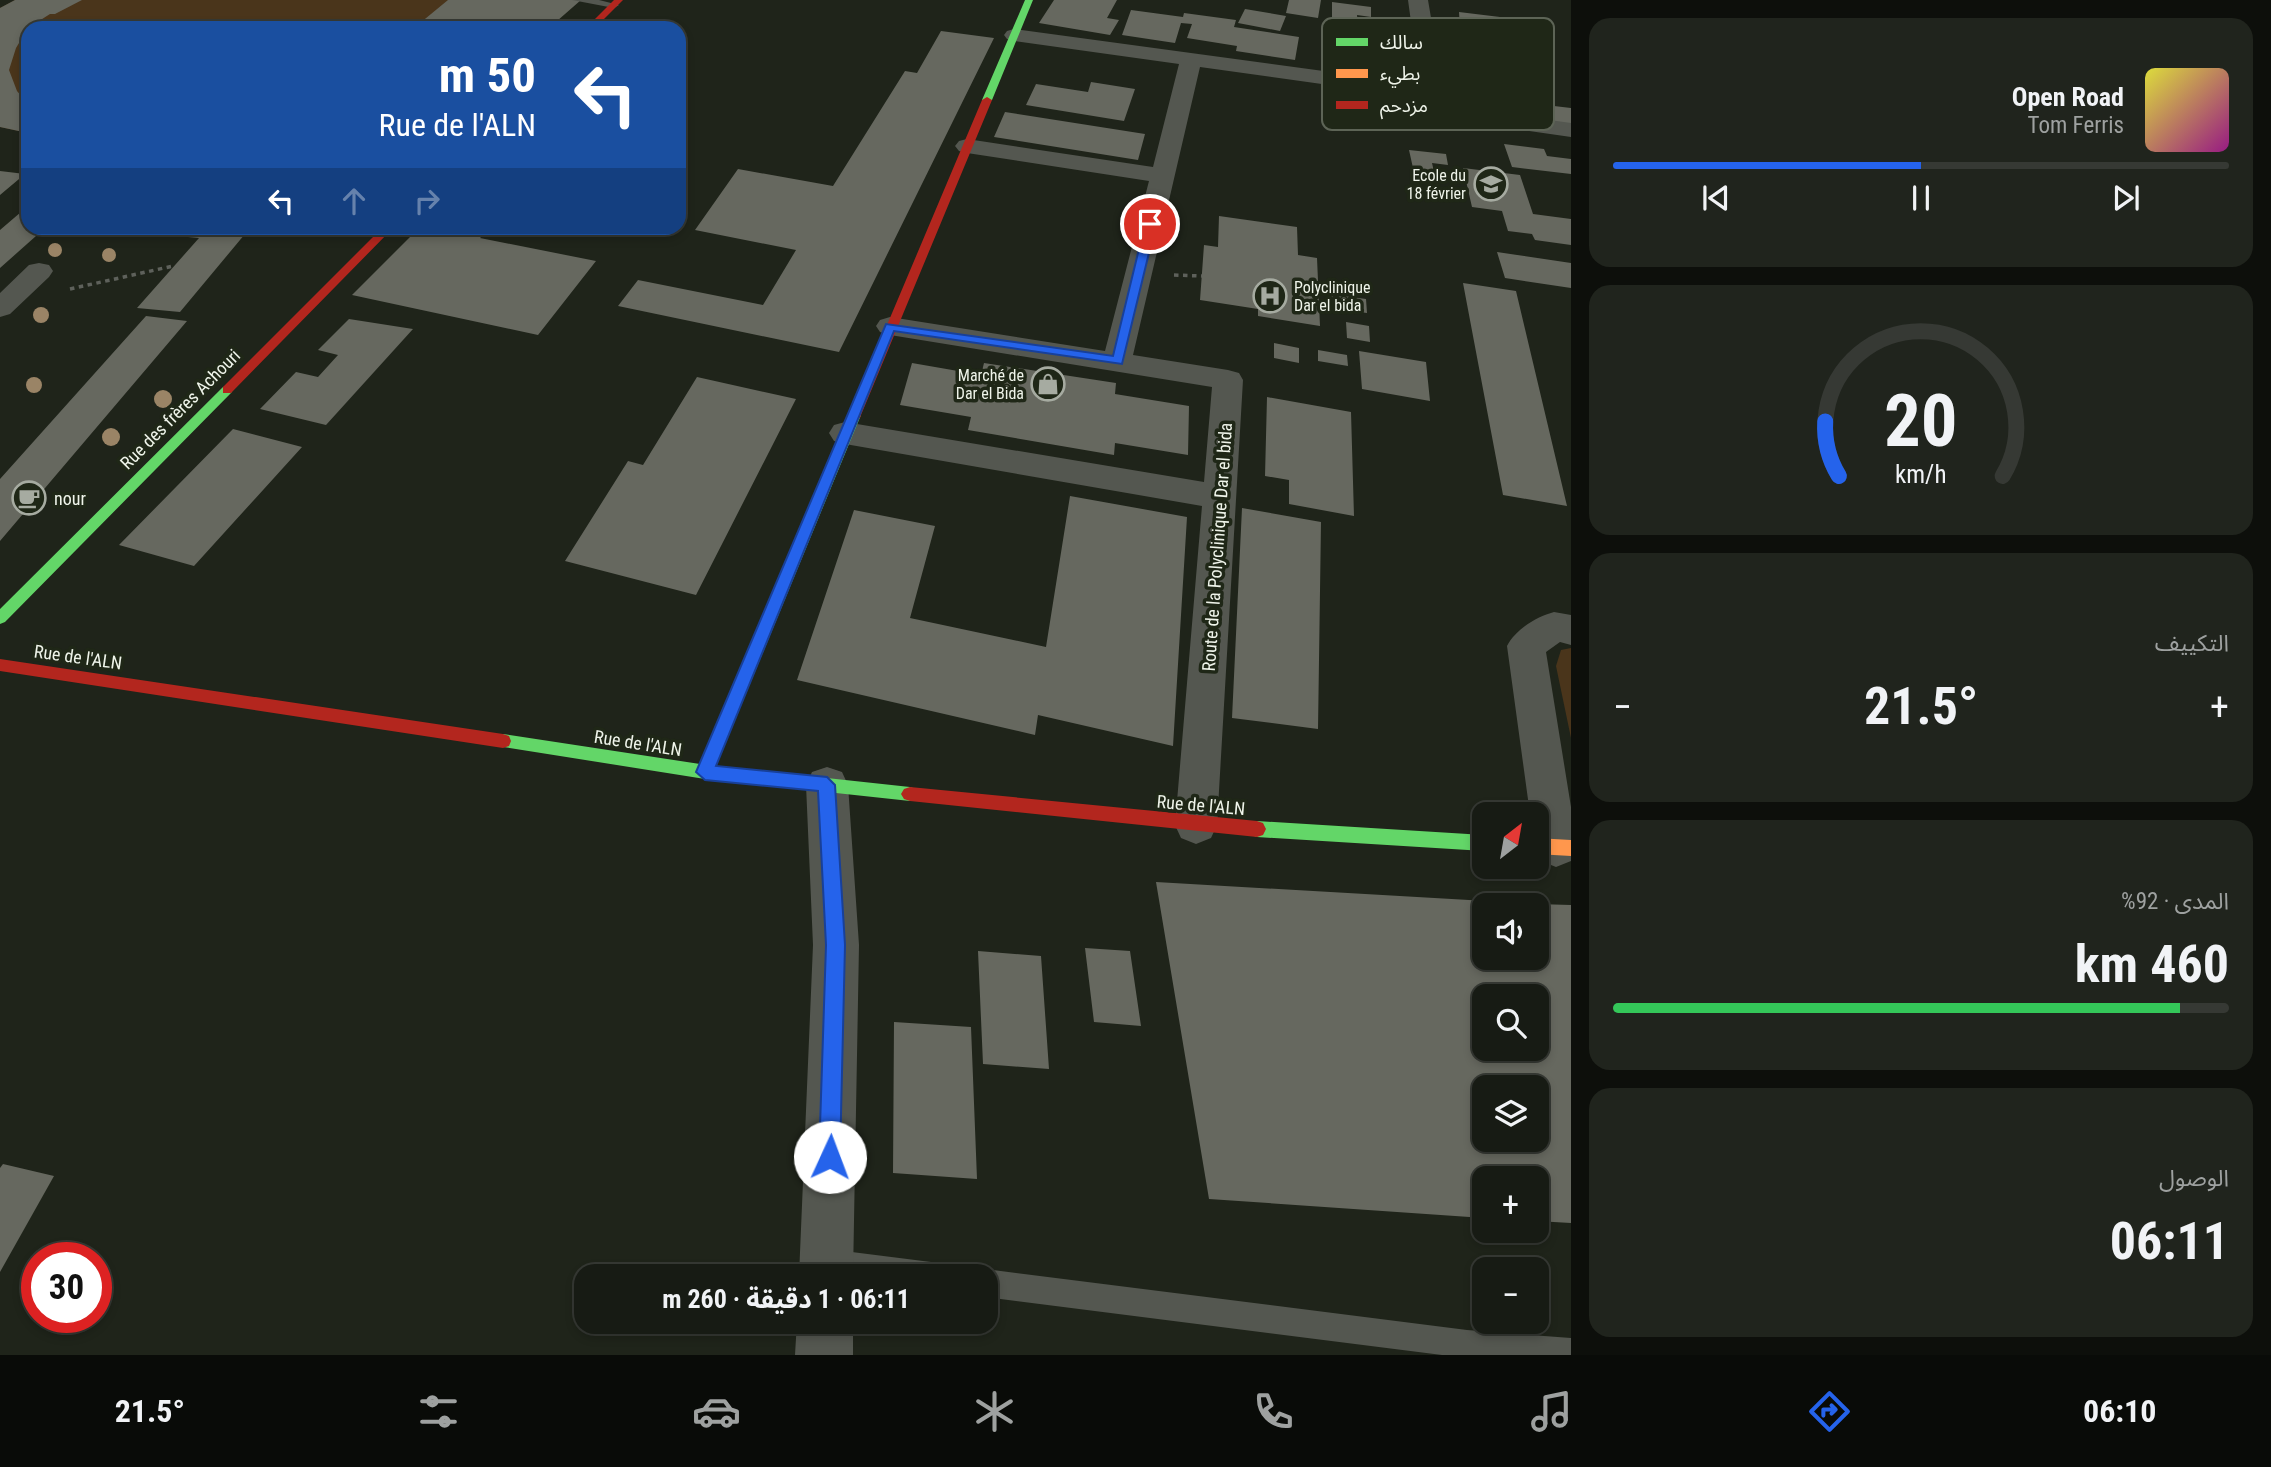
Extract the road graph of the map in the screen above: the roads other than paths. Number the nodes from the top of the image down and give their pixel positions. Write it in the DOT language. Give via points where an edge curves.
graph roads {
  1 [pos="577,0"];
  2 [pos="1029,0"];
  3 [pos="1418,0"];
  4 [pos="616,3"];
  5 [pos="1421,18"];
  6 [pos="597,21"];
  7 [pos="1014,35"];
  8 [pos="1191,61"];
  9 [pos="1322,80"];
  10 [pos="967,146"];
  11 [pos="1163,176"];
  12 [pos="381,235"];
  13 [pos="39,271"];
  14 [pos="2,307"];
  15 [pos="890,326"];
  16 [pos="1118,361"];
  17 [pos="845,433"];
  18 [pos="1221,497"];
  19 [pos="0,618"];
  20 [pos="1571,630"];
  21 [pos="0,665"];
  22 [pos="705,772"];
  23 [pos="827,785"];
  24 [pos="1196,825"];
  25 [pos="1472,842"];
  26 [pos="1555,847"];
  27 [pos="826,1264"];
  28 [pos="998,1285"];
  29 [pos="825,1334"];
  30 [pos="1468,1349"];
  31 [pos="1571,1352"];
  32 [pos="824,1355"];
  1 -- 4 [label="lane"];
  2 -- 7 [label="street"];
  3 -- 5 [label="street"];
  4 -- 6 [label="street"];
  7 -- 8 [label="street"];
  7 -- 10 [label="street"];
  8 -- 9 [label="street"];
  8 -- 11 [label="street"];
  10 -- 11 [label="street"];
  10 -- 15 [label="street"];
  11 -- 16 [label="street"];
  12 -- 19 [label="street, Rue des frères Achouri"];
  13 -- 14 [label="street"];
  15 -- 16 [label="street, Route de la Polyclinique Dar el bida"];
  15 -- 17 [label="street"];
  16 -- 18 [label="street, Route de la Polyclinique Dar el bida" via="1228,380"];
  17 -- 18 [label="street"];
  17 -- 22 [label="street"];
  18 -- 24 [label="street, Route de la Polyclinique Dar el bida"];
  20 -- 26 [label="street" via="1554,626 1526,646"];
  21 -- 22 [label="street, Rue de l'ALN"];
  22 -- 23 [label="street, Rue de l'ALN"];
  23 -- 24 [label="street, Rue de l'ALN"];
  23 -- 27 [label="street" via="836,945"];
  24 -- 25 [label="street, Rue de l'ALN"];
  28 -- 30 [label="lane"];
  29 -- 32 [label="street"];
  30 -- 31 [label="lane"];
}
